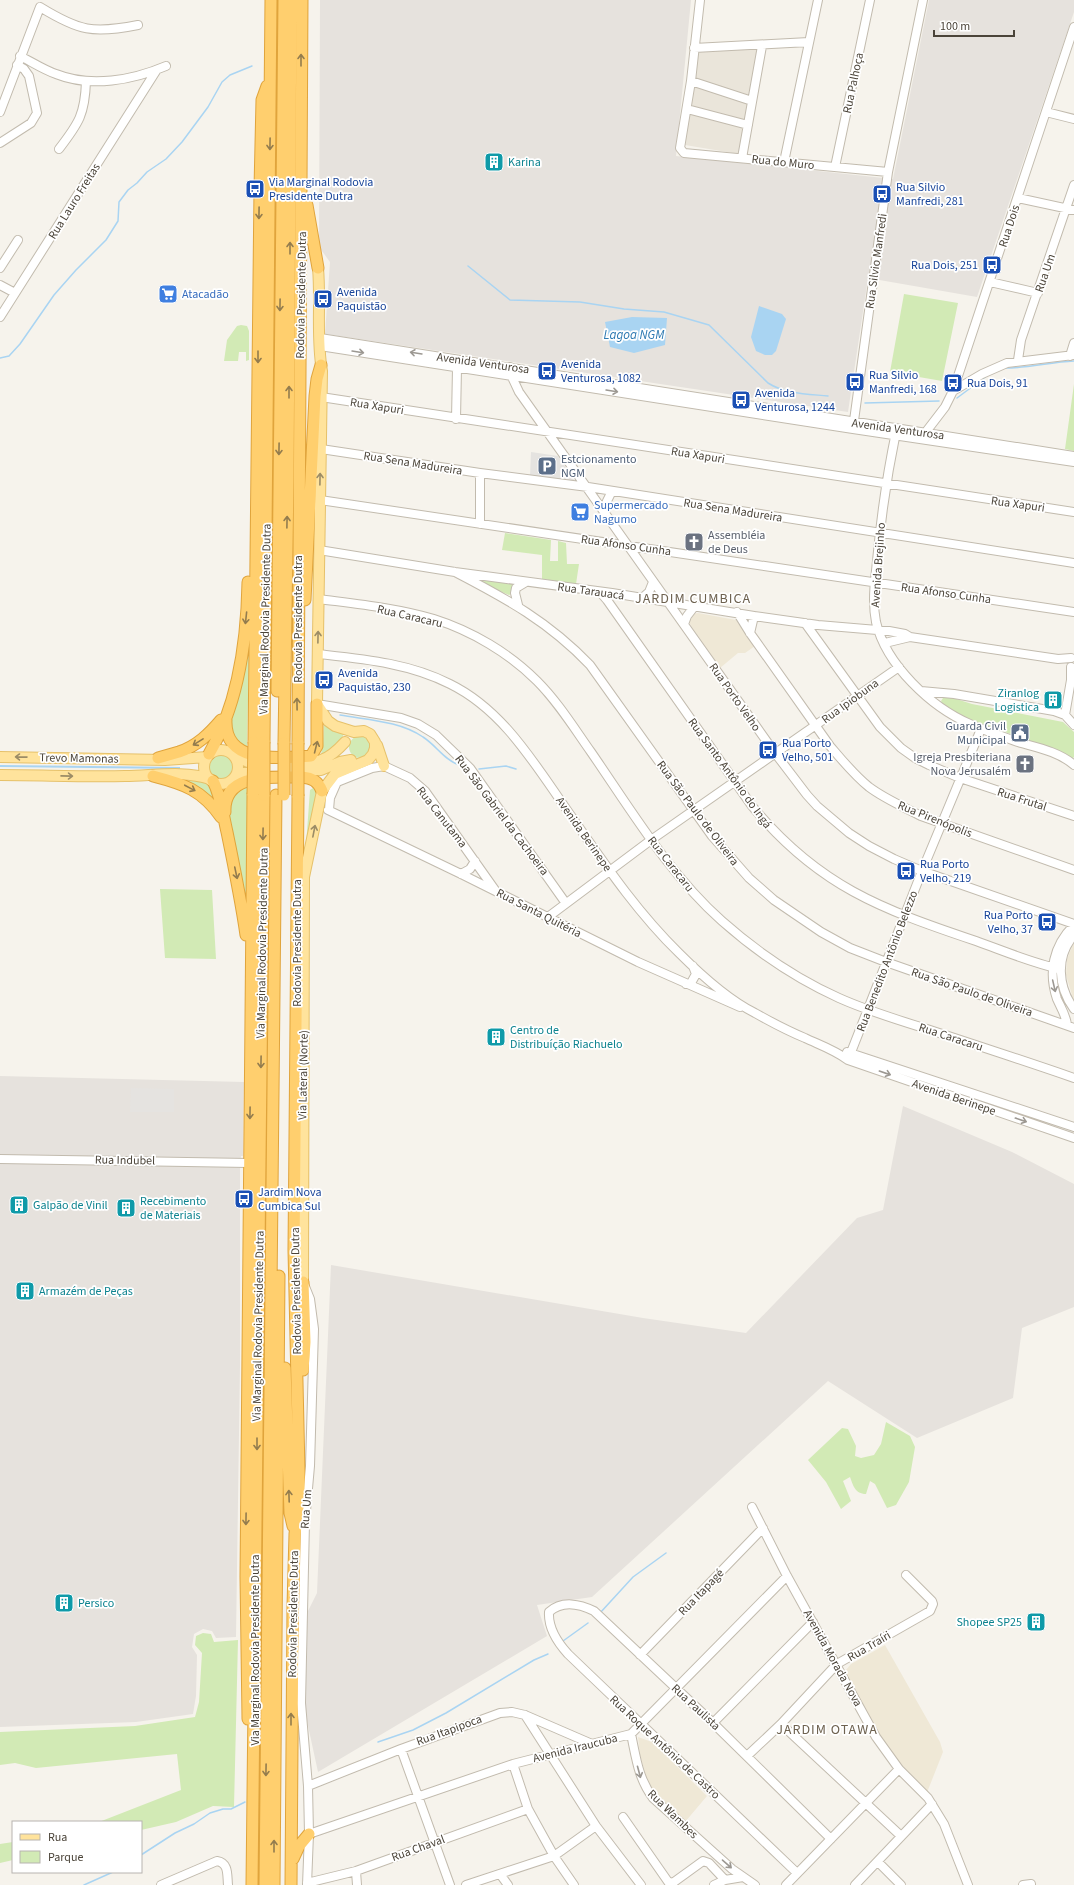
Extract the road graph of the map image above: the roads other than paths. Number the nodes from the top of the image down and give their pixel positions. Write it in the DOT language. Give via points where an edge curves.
graph roads {
  1 [pos="271,0"];
  2 [pos="284,0"];
  3 [pos="291,0"];
  4 [pos="302,0"];
  5 [pos="700,0"];
  6 [pos="818,0"];
  7 [pos="870,0"];
  8 [pos="923,0"];
  9 [pos="39,4"];
  10 [pos="138,25"];
  11 [pos="1074,27"];
  12 [pos="809,42"];
  13 [pos="762,46"];
  14 [pos="694,48"];
  15 [pos="20,56"];
  16 [pos="17,65"];
  17 [pos="41,66"];
  18 [pos="166,66"];
  19 [pos="156,71"];
  20 [pos="139,75"];
  21 [pos="29,76"];
  22 [pos="270,77"];
  23 [pos="86,81"];
  24 [pos="691,81"];
  25 [pos="148,84"];
  26 [pos="752,101"];
  27 [pos="686,109"];
  28 [pos="0,112"];
  29 [pos="1046,112"];
  30 [pos="1074,119"];
  31 [pos="748,125"];
  32 [pos="0,143"];
  33 [pos="59,149"];
  34 [pos="742,158"];
  35 [pos="784,162"];
  36 [pos="836,167"];
  37 [pos="888,172"];
  38 [pos="302,178"];
  39 [pos="1074,185"];
  40 [pos="1018,198"];
  41 [pos="1070,209"];
  42 [pos="18,240"];
  43 [pos="0,268"];
  44 [pos="318,268"];
  45 [pos="990,282"];
  46 [pos="0,285"];
  47 [pos="15,293"];
  48 [pos="1038,293"];
  49 [pos="0,318"];
  50 [pos="320,342"];
  51 [pos="1074,343"];
  52 [pos="1072,356"];
  53 [pos="1018,360"];
  54 [pos="321,365"];
  55 [pos="457,368"];
  56 [pos="515,371"];
  57 [pos="953,391"];
  58 [pos="321,398"];
  59 [pos="456,419"];
  60 [pos="853,426"];
  61 [pos="548,432"];
  62 [pos="896,432"];
  63 [pos="922,436"];
  64 [pos="321,449"];
  65 [pos="1074,456"];
  66 [pos="1074,462"];
  67 [pos="480,474"];
  68 [pos="886,484"];
  69 [pos="588,487"];
  70 [pos="612,491"];
  71 [pos="320,500"];
  72 [pos="1074,512"];
  73 [pos="605,513"];
  74 [pos="256,524"];
  75 [pos="480,524"];
  76 [pos="879,533"];
  77 [pos="627,545"];
  78 [pos="319,550"];
  79 [pos="1074,563"];
  80 [pos="455,572"];
  81 [pos="526,582"];
  82 [pos="653,582"];
  83 [pos="875,583"];
  84 [pos="600,592"];
  85 [pos="612,593"];
  86 [pos="642,598"];
  87 [pos="319,600"];
  88 [pos="667,602"];
  89 [pos="518,605"];
  90 [pos="694,607"];
  91 [pos="613,608"];
  92 [pos="737,612"];
  93 [pos="1074,612"];
  94 [pos="754,616"];
  95 [pos="805,623"];
  96 [pos="684,624"];
  97 [pos="818,625"];
  98 [pos="879,631"];
  99 [pos="750,633"];
  100 [pos="910,637"];
  101 [pos="816,638"];
  102 [pos="885,643"];
  103 [pos="318,654"];
  104 [pos="297,662"];
  105 [pos="1072,664"];
  106 [pos="899,667"];
  107 [pos="921,691"];
  108 [pos="857,696"];
  109 [pos="317,704"];
  110 [pos="226,716"];
  111 [pos="1065,716"];
  112 [pos="1074,725"];
  113 [pos="816,726"];
  114 [pos="981,729"];
  115 [pos="354,732"];
  116 [pos="259,742"];
  117 [pos="345,742"];
  118 [pos="375,742"];
  119 [pos="280,743"];
  120 [pos="775,753"];
  121 [pos="208,756"];
  122 [pos="235,756"];
  123 [pos="0,757"];
  124 [pos="158,758"];
  125 [pos="355,761"];
  126 [pos="1072,761"];
  127 [pos="384,766"];
  128 [pos="0,775"];
  129 [pos="153,776"];
  130 [pos="235,777"];
  131 [pos="960,778"];
  132 [pos="211,780"];
  133 [pos="734,782"];
  134 [pos="322,790"];
  135 [pos="258,794"];
  136 [pos="280,795"];
  137 [pos="693,810"];
  138 [pos="1074,816"];
  139 [pos="225,823"];
  140 [pos="942,824"];
  141 [pos="651,840"];
  142 [pos="475,860"];
  143 [pos="609,870"];
  144 [pos="1074,870"];
  145 [pos="922,871"];
  146 [pos="461,874"];
  147 [pos="496,891"];
  148 [pos="565,902"];
  149 [pos="548,917"];
  150 [pos="904,917"];
  151 [pos="1057,918"];
  152 [pos="1074,925"];
  153 [pos="1074,935"];
  154 [pos="1065,936"];
  155 [pos="886,962"];
  156 [pos="692,965"];
  157 [pos="252,966"];
  158 [pos="1056,968"];
  159 [pos="686,984"];
  160 [pos="867,1009"];
  161 [pos="1074,1009"];
  162 [pos="753,1012"];
  163 [pos="1070,1026"];
  164 [pos="850,1056"];
  165 [pos="1074,1078"];
  166 [pos="1074,1127"];
  167 [pos="1074,1138"];
  168 [pos="0,1159"];
  169 [pos="249,1163"];
  170 [pos="303,1282"];
  171 [pos="279,1286"];
  172 [pos="298,1432"];
  173 [pos="752,1507"];
  174 [pos="763,1528"];
  175 [pos="295,1534"];
  176 [pos="906,1575"];
  177 [pos="788,1576"];
  178 [pos="549,1612"];
  179 [pos="813,1622"];
  180 [pos="640,1655"];
  181 [pos="837,1664"];
  182 [pos="675,1689"];
  183 [pos="525,1715"];
  184 [pos="713,1723"];
  185 [pos="781,1724"];
  186 [pos="641,1725"];
  187 [pos="631,1734"];
  188 [pos="592,1744"];
  189 [pos="255,1745"];
  190 [pos="401,1748"];
  191 [pos="549,1755"];
  192 [pos="747,1756"];
  193 [pos="513,1764"];
  194 [pos="899,1769"];
  195 [pos="308,1786"];
  196 [pos="418,1797"];
  197 [pos="866,1803"];
  198 [pos="932,1804"];
  199 [pos="528,1810"];
  200 [pos="623,1817"];
  201 [pos="596,1826"];
  202 [pos="309,1834"];
  203 [pos="901,1836"];
  204 [pos="831,1839"];
  205 [pos="433,1842"];
  206 [pos="554,1856"];
  207 [pos="878,1862"];
  208 [pos="291,1870"];
  209 [pos="356,1871"];
  210 [pos="797,1873"];
  211 [pos="500,1874"];
  212 [pos="743,1877"];
  213 [pos="725,1880"];
  214 [pos="177,1882"];
  215 [pos="307,1884"];
  216 [pos="161,1885"];
  217 [pos="228,1885"];
  218 [pos="252,1885"];
  219 [pos="265,1885"];
  220 [pos="274,1885"];
  221 [pos="291,1885"];
  222 [pos="356,1885"];
  223 [pos="450,1885"];
  224 [pos="466,1885"];
  225 [pos="508,1885"];
  226 [pos="574,1885"];
  227 [pos="641,1885"];
  228 [pos="714,1885"];
  229 [pos="755,1885"];
  230 [pos="786,1885"];
  231 [pos="854,1885"];
  232 [pos="901,1885"];
  233 [pos="968,1885"];
  1 -- 22 [label="highway, Via Marginal Rodovia Presidente Dutra"];
  2 -- 119 [label="highway, Rodovia Presidente Dutra, one-way"];
  119 -- 3 [label="highway, Rodovia Presidente Dutra, one-way" via="288,470"];
  38 -- 4 [label="highway, Rodovia Presidente Dutra, one-way"];
  5 -- 14 [label="street"];
  6 -- 12 [label="street"];
  7 -- 36 [label="street, Rua Palhoça"];
  8 -- 37 [label="street, Rua Silvio Manfredi"];
  9 -- 10 [label="street" via="64,22 90,30 105,31"];
  9 -- 15 [label="street"];
  11 -- 29 [label="street, Rua Dois"];
  12 -- 13 [label="street"];
  12 -- 35 [label="street"];
  13 -- 14 [label="street"];
  13 -- 26 [label="street"];
  14 -- 24 [label="street"];
  15 -- 16 [label="street"];
  15 -- 17 [label="street"];
  16 -- 21 [label="street"];
  16 -- 28 [label="street"];
  17 -- 21 [label="street"];
  17 -- 23 [label="street" via="56,74"];
  18 -- 19 [label="street"];
  19 -- 20 [label="street"];
  19 -- 25 [label="street, Rua Lauro Freitas"];
  20 -- 23 [label="street" via="103,82"];
  20 -- 25 [label="street"];
  21 -- 32 [label="street" via="36,106 35,118 25,128"];
  22 -- 74 [label="highway, one-way" via="262,100"];
  22 -- 116 [label="highway, Via Marginal Rodovia Presidente Dutra, one-way"];
  23 -- 33 [label="street" via="82,114"];
  24 -- 26 [label="street"];
  24 -- 27 [label="street"];
  25 -- 47 [label="street, Rua Lauro Freitas"];
  26 -- 31 [label="street"];
  27 -- 31 [label="street"];
  27 -- 34 [label="street, Rua do Muro" via="680,150 684,153"];
  29 -- 30 [label="street"];
  29 -- 40 [label="street, Rua Dois"];
  31 -- 34 [label="street"];
  34 -- 35 [label="street, Rua do Muro"];
  35 -- 36 [label="street, Rua do Muro"];
  36 -- 37 [label="street, Rua do Muro"];
  37 -- 60 [label="street, Rua Silvio Manfredi"];
  38 -- 44 [label="highway"];
  38 -- 104 [label="highway, Rodovia Presidente Dutra"];
  39 -- 41 [label="street, Rua Um"];
  40 -- 41 [label="street"];
  40 -- 45 [label="street, Rua Dois"];
  41 -- 48 [label="street, Rua Um"];
  42 -- 43 [label="street"];
  44 -- 50 [label="main road"];
  45 -- 48 [label="street"];
  45 -- 57 [label="street, Rua Dois"];
  46 -- 47 [label="street"];
  47 -- 49 [label="street, Rua Lauro Freitas"];
  48 -- 53 [label="street, Rua Um" via="1021,340"];
  50 -- 54 [label="main road"];
  50 -- 55 [label="street, Avenida Venturosa, one-way"];
  56 -- 50 [label="street, Avenida Venturosa, one-way"];
  51 -- 52 [label="street"];
  52 -- 53 [label="street"];
  53 -- 57 [label="street" via="996,367"];
  54 -- 58 [label="main road"];
  54 -- 104 [label="highway" via="317,379 303,625"];
  55 -- 56 [label="street, Avenida Venturosa"];
  55 -- 59 [label="street"];
  56 -- 60 [label="street, Avenida Venturosa"];
  56 -- 61 [label="street, Rua Porto Velho" via="520,392"];
  57 -- 63 [label="street, Rua Dois" via="945,407"];
  58 -- 59 [label="street, Rua Xapuri"];
  58 -- 64 [label="main road"];
  59 -- 61 [label="street, Rua Xapuri"];
  60 -- 62 [label="street, Avenida Venturosa"];
  61 -- 68 [label="street, Rua Xapuri"];
  61 -- 69 [label="street, Rua Porto Velho"];
  62 -- 63 [label="street, Avenida Venturosa"];
  62 -- 68 [label="street, Avenida Brejinho"];
  63 -- 65 [label="street, Avenida Venturosa"];
  63 -- 66 [label="street, Avenida Venturosa"];
  64 -- 67 [label="street, Rua Sena Madureira"];
  71 -- 64 [label="main road, one-way"];
  67 -- 69 [label="street, Rua Sena Madureira"];
  67 -- 75 [label="street"];
  68 -- 72 [label="street, Rua Xapuri"];
  68 -- 76 [label="street, Avenida Brejinho"];
  69 -- 70 [label="street, Rua Sena Madureira"];
  69 -- 73 [label="street, Rua Porto Velho"];
  70 -- 73 [label="street"];
  70 -- 76 [label="street, Rua Sena Madureira"];
  71 -- 75 [label="street, Rua Afonso Cunha"];
  71 -- 78 [label="main road"];
  73 -- 77 [label="street, Rua Porto Velho"];
  74 -- 110 [label="highway, one-way" via="252,535 239,677"];
  74 -- 116 [label="highway"];
  75 -- 77 [label="street, Rua Afonso Cunha"];
  76 -- 79 [label="street, Rua Sena Madureira"];
  76 -- 83 [label="street, Avenida Brejinho"];
  77 -- 82 [label="street, Rua Porto Velho"];
  77 -- 83 [label="street, Rua Afonso Cunha"];
  78 -- 80 [label="street, Rua Tarauacá"];
  78 -- 87 [label="main road"];
  80 -- 81 [label="street, Rua Tarauacá"];
  80 -- 89 [label="street, Rua São Paulo de Oliveira"];
  81 -- 84 [label="street, Rua Tarauacá"];
  81 -- 89 [label="street" via="516,588"];
  82 -- 86 [label="street" via="649,592"];
  82 -- 88 [label="street, Rua Porto Velho"];
  83 -- 93 [label="street, Rua Afonso Cunha"];
  83 -- 98 [label="street, Avenida Brejinho" via="875,610"];
  84 -- 85 [label="street, Rua Tarauacá"];
  84 -- 91 [label="street, Rua Santo Antônio do Ingá"];
  85 -- 86 [label="street, Rua Tarauacá"];
  85 -- 91 [label="street"];
  86 -- 88 [label="street, Rua Tarauacá"];
  103 -- 87 [label="main road, one-way"];
  87 -- 141 [label="street, Rua Caracaru" via="434,619 501,652 534,678 553,698"];
  88 -- 90 [label="street, Rua Tarauacá"];
  88 -- 96 [label="street, Rua Porto Velho"];
  89 -- 137 [label="street, Rua São Paulo de Oliveira" via="552,629 590,665"];
  90 -- 92 [label="street, Rua Tarauacá"];
  90 -- 96 [label="street"];
  91 -- 133 [label="street, Rua Santo Antônio do Ingá"];
  92 -- 94 [label="street, Rua Tarauacá"];
  92 -- 99 [label="street, Rua Pirenópolis"];
  94 -- 95 [label="street, Rua Tarauacá"];
  94 -- 99 [label="street"];
  95 -- 97 [label="street, Rua Tarauacá"];
  95 -- 101 [label="street, Rua Frutal"];
  96 -- 120 [label="street, Rua Porto Velho"];
  97 -- 98 [label="street, Rua Tarauacá"];
  97 -- 101 [label="street"];
  98 -- 100 [label="street, Rua Tarauacá"];
  98 -- 102 [label="street, Avenida Brejinho"];
  99 -- 113 [label="street, Rua Pirenópolis"];
  100 -- 102 [label="street, Rua Tarauacá"];
  100 -- 105 [label="street, Rua Tarauacá" via="1058,659"];
  101 -- 108 [label="street, Rua Frutal"];
  102 -- 106 [label="street, Avenida Brejinho"];
  103 -- 109 [label="main road"];
  103 -- 143 [label="street, Avenida Berinepe" via="390,663 413,669 451,684 481,704 512,733"];
  172 -- 104 [label="highway, Rodovia Presidente Dutra, one-way, bridge" via="294,1250"];
  105 -- 111 [label="street"];
  106 -- 107 [label="street, Avenida Brejinho"];
  106 -- 108 [label="street, Rua Ipiobuna"];
  107 -- 111 [label="street" via="1054,711"];
  107 -- 114 [label="street, Avenida Brejinho" via="951,715"];
  108 -- 113 [label="street, Rua Ipiobuna"];
  108 -- 131 [label="street, Rua Frutal" via="880,727 901,748 928,766"];
  110 -- 109 [label="highway, one-way" via="227,735 232,743 244,752 259,756 311,756 317,746"];
  109 -- 115 [label="main road" via="331,723"];
  109 -- 148 [label="street, Rua São Gabriel da Cachoeira" via="401,718 418,724 436,735 470,768"];
  110 -- 121 [label="highway"];
  110 -- 124 [label="highway, one-way" via="198,743"];
  111 -- 112 [label="street"];
  113 -- 120 [label="street, Rua Ipiobuna"];
  113 -- 140 [label="street, Rua Pirenópolis" via="844,762 870,787 898,804"];
  114 -- 126 [label="street, Avenida Brejinho" via="1048,750"];
  114 -- 131 [label="street, Rua Benedito Antônio Belezzo"];
  115 -- 117 [label="main road"];
  115 -- 118 [label="main road" via="367,732"];
  116 -- 135 [label="highway, bridge"];
  117 -- 122 [label="main road" via="335,753 317,762 248,762"];
  117 -- 125 [label="main road" via="345,750"];
  118 -- 125 [label="main road" via="373,754 368,760"];
  118 -- 127 [label="main road"];
  119 -- 136 [label="highway, Rodovia Presidente Dutra"];
  120 -- 133 [label="street, Rua Ipiobuna"];
  120 -- 145 [label="street, Rua Porto Velho" via="807,795 838,824 862,842"];
  121 -- 122 [label="main road" via="215,751 224,750"];
  121 -- 124 [label="main road, Trevo Mamonas"];
  121 -- 132 [label="main road" via="205,770"];
  122 -- 130 [label="main road" via="238,769"];
  124 -- 123 [label="main road, Trevo Mamonas, one-way"];
  125 -- 130 [label="main road" via="340,762 321,770 242,773"];
  125 -- 134 [label="main road" via="335,774"];
  127 -- 142 [label="street, Rua Canutama" via="410,778 425,791"];
  127 -- 146 [label="street, Rua Santa Quitéria" via="337,782 328,810"];
  128 -- 129 [label="main road, Trevo Mamonas, one-way"];
  129 -- 132 [label="main road, Trevo Mamonas" via="200,776"];
  129 -- 139 [label="highway, one-way" via="175,781 194,790 212,805"];
  130 -- 132 [label="main road" via="223,784"];
  131 -- 138 [label="street, Rua Frutal"];
  131 -- 140 [label="street, Rua Benedito Antônio Belezzo"];
  132 -- 139 [label="highway" via="218,793"];
  133 -- 137 [label="street, Rua Ipiobuna"];
  133 -- 150 [label="street, Rua Santo Antônio do Ingá" via="769,827 806,861 843,887"];
  134 -- 139 [label="highway" via="312,778 302,776 244,781 231,790 226,799"];
  170 -- 134 [label="main road, Via Lateral (Norte), one-way" via="304,877"];
  135 -- 157 [label="highway"];
  135 -- 189 [label="highway, Via Marginal Rodovia Presidente Dutra, one-way"];
  136 -- 171 [label="highway, Rodovia Presidente Dutra"];
  136 -- 219 [label="highway, Rodovia Presidente Dutra, one-way"];
  137 -- 141 [label="street, Rua Ipiobuna"];
  137 -- 155 [label="street, Rua São Paulo de Oliveira" via="730,858 774,900 821,932 850,948"];
  139 -- 157 [label="highway, one-way"];
  140 -- 144 [label="street, Rua Pirenópolis"];
  140 -- 145 [label="street, Rua Benedito Antônio Belezzo"];
  141 -- 143 [label="street, Rua Ipiobuna"];
  141 -- 160 [label="street, Rua Caracaru" via="701,901 763,954 825,991"];
  142 -- 146 [label="street" via="470,869"];
  142 -- 147 [label="street, Rua Canutama"];
  143 -- 148 [label="street, Rua Ipiobuna"];
  143 -- 156 [label="street, Avenida Berinepe" via="652,925"];
  145 -- 150 [label="street, Rua Benedito Antônio Belezzo"];
  145 -- 151 [label="street, Rua Porto Velho"];
  146 -- 147 [label="street, Rua Santa Quitéria"];
  147 -- 149 [label="street, Rua Santa Quitéria"];
  148 -- 149 [label="street, Rua Ipiobuna"];
  149 -- 159 [label="street, Rua Santa Quitéria"];
  150 -- 155 [label="street, Rua Benedito Antônio Belezzo"];
  150 -- 158 [label="street, Rua Santo Antônio do Ingá"];
  151 -- 152 [label="street, Rua Porto Velho"];
  151 -- 154 [label="street" via="1064,927"];
  152 -- 154 [label="street"];
  153 -- 158 [label="street"];
  154 -- 158 [label="street" via="1057,951"];
  155 -- 160 [label="street, Rua Benedito Antônio Belezzo"];
  155 -- 163 [label="street, Rua São Paulo de Oliveira"];
  156 -- 159 [label="street" via="696,974 691,983"];
  156 -- 162 [label="street, Avenida Berinepe"];
  157 -- 169 [label="highway, one-way"];
  158 -- 161 [label="street"];
  158 -- 163 [label="street, one-way" via="1054,987"];
  159 -- 162 [label="street, Rua Santa Quitéria"];
  160 -- 164 [label="street, Rua Benedito Antônio Belezzo"];
  160 -- 165 [label="street, Rua Caracaru"];
  162 -- 164 [label="street, Avenida Berinepe" via="803,1038"];
  164 -- 166 [label="street, Avenida Berinepe"];
  164 -- 167 [label="street, Avenida Berinepe, one-way"];
  168 -- 169 [label="street, Rua Indubel"];
  169 -- 189 [label="highway, one-way" via="247,1699 251,1734"];
  170 -- 172 [label="highway" via="305,1342 301,1386 302,1410"];
  170 -- 195 [label="street, Rua Um" via="310,1299 314,1329 310,1466 305,1522 301,1703"];
  175 -- 171 [label="highway, one-way" via="290,1513 284,1319"];
  220 -- 171 [label="highway, Rodovia Presidente Dutra, one-way"];
  172 -- 175 [label="highway, Rodovia Presidente Dutra" via="299,1499"];
  173 -- 174 [label="street, Avenida Morada Nova"];
  174 -- 177 [label="street, Avenida Morada Nova"];
  174 -- 180 [label="street, Rua Itapagé"];
  208 -- 175 [label="highway, Rodovia Presidente Dutra, one-way"];
  176 -- 181 [label="street, Rua Traíri" via="932,1601 932,1608"];
  177 -- 179 [label="street, Avenida Morada Nova"];
  177 -- 182 [label="street, Avenida Iraucuba"];
  178 -- 180 [label="street, Rua Paulista" via="554,1607 563,1605 585,1606 604,1620"];
  178 -- 186 [label="street, Rua Roque Antônio de Castro" via="549,1620 558,1643"];
  179 -- 181 [label="street, Avenida Morada Nova"];
  179 -- 184 [label="street"];
  180 -- 182 [label="street, Rua Paulista"];
  181 -- 185 [label="street, Rua Traíri"];
  181 -- 194 [label="street, Avenida Morada Nova" via="876,1737"];
  182 -- 184 [label="street, Rua Paulista"];
  182 -- 186 [label="street, Avenida Iraucuba"];
  183 -- 188 [label="street, Rua Itapipoca"];
  183 -- 190 [label="street, Rua Itapipoca" via="500,1712"];
  183 -- 191 [label="street"];
  184 -- 192 [label="street, Rua Paulista"];
  185 -- 192 [label="street, Rua Traíri"];
  185 -- 197 [label="street"];
  186 -- 187 [label="street, Avenida Iraucuba"];
  186 -- 210 [label="street, Rua Roque Antônio de Castro"];
  187 -- 188 [label="street, Avenida Iraucuba"];
  187 -- 212 [label="street, Rua Wambes, one-way" via="639,1774 653,1798"];
  188 -- 191 [label="street, Avenida Iraucuba"];
  189 -- 218 [label="highway, Via Marginal Rodovia Presidente Dutra"];
  190 -- 195 [label="street, Rua Itapipoca"];
  190 -- 196 [label="street"];
  191 -- 193 [label="street, Avenida Iraucuba"];
  191 -- 201 [label="street"];
  192 -- 204 [label="street, Rua Paulista"];
  193 -- 196 [label="street, Avenida Iraucuba"];
  193 -- 199 [label="street"];
  194 -- 197 [label="street"];
  194 -- 198 [label="street, Avenida Morada Nova"];
  195 -- 202 [label="street, Rua Um"];
  196 -- 202 [label="street, Avenida Iraucuba"];
  196 -- 205 [label="street"];
  197 -- 203 [label="street"];
  197 -- 204 [label="street"];
  198 -- 203 [label="street"];
  198 -- 233 [label="street, Avenida Morada Nova" via="950,1837"];
  199 -- 205 [label="street, Rua Chaval"];
  199 -- 206 [label="street"];
  200 -- 213 [label="street" via="669,1882 674,1882 703,1861 709,1863"];
  201 -- 206 [label="street"];
  201 -- 227 [label="street"];
  202 -- 208 [label="highway" via="299,1846"];
  202 -- 215 [label="street, Rua Um"];
  203 -- 207 [label="street"];
  204 -- 210 [label="street"];
  205 -- 209 [label="street, Rua Chaval"];
  205 -- 223 [label="street"];
  206 -- 211 [label="street"];
  206 -- 226 [label="street"];
  207 -- 231 [label="street"];
  207 -- 232 [label="street"];
  208 -- 221 [label="highway, Rodovia Presidente Dutra"];
  209 -- 215 [label="street, Rua Chaval"];
  209 -- 222 [label="street"];
  210 -- 230 [label="street"];
  211 -- 224 [label="street"];
  211 -- 225 [label="street"];
  212 -- 213 [label="street"];
  212 -- 229 [label="street, Rua Wambes"];
  213 -- 228 [label="street"];
  214 -- 216 [label="street"];
  214 -- 217 [label="street" via="214,1862 221,1862 226,1868"];
}
